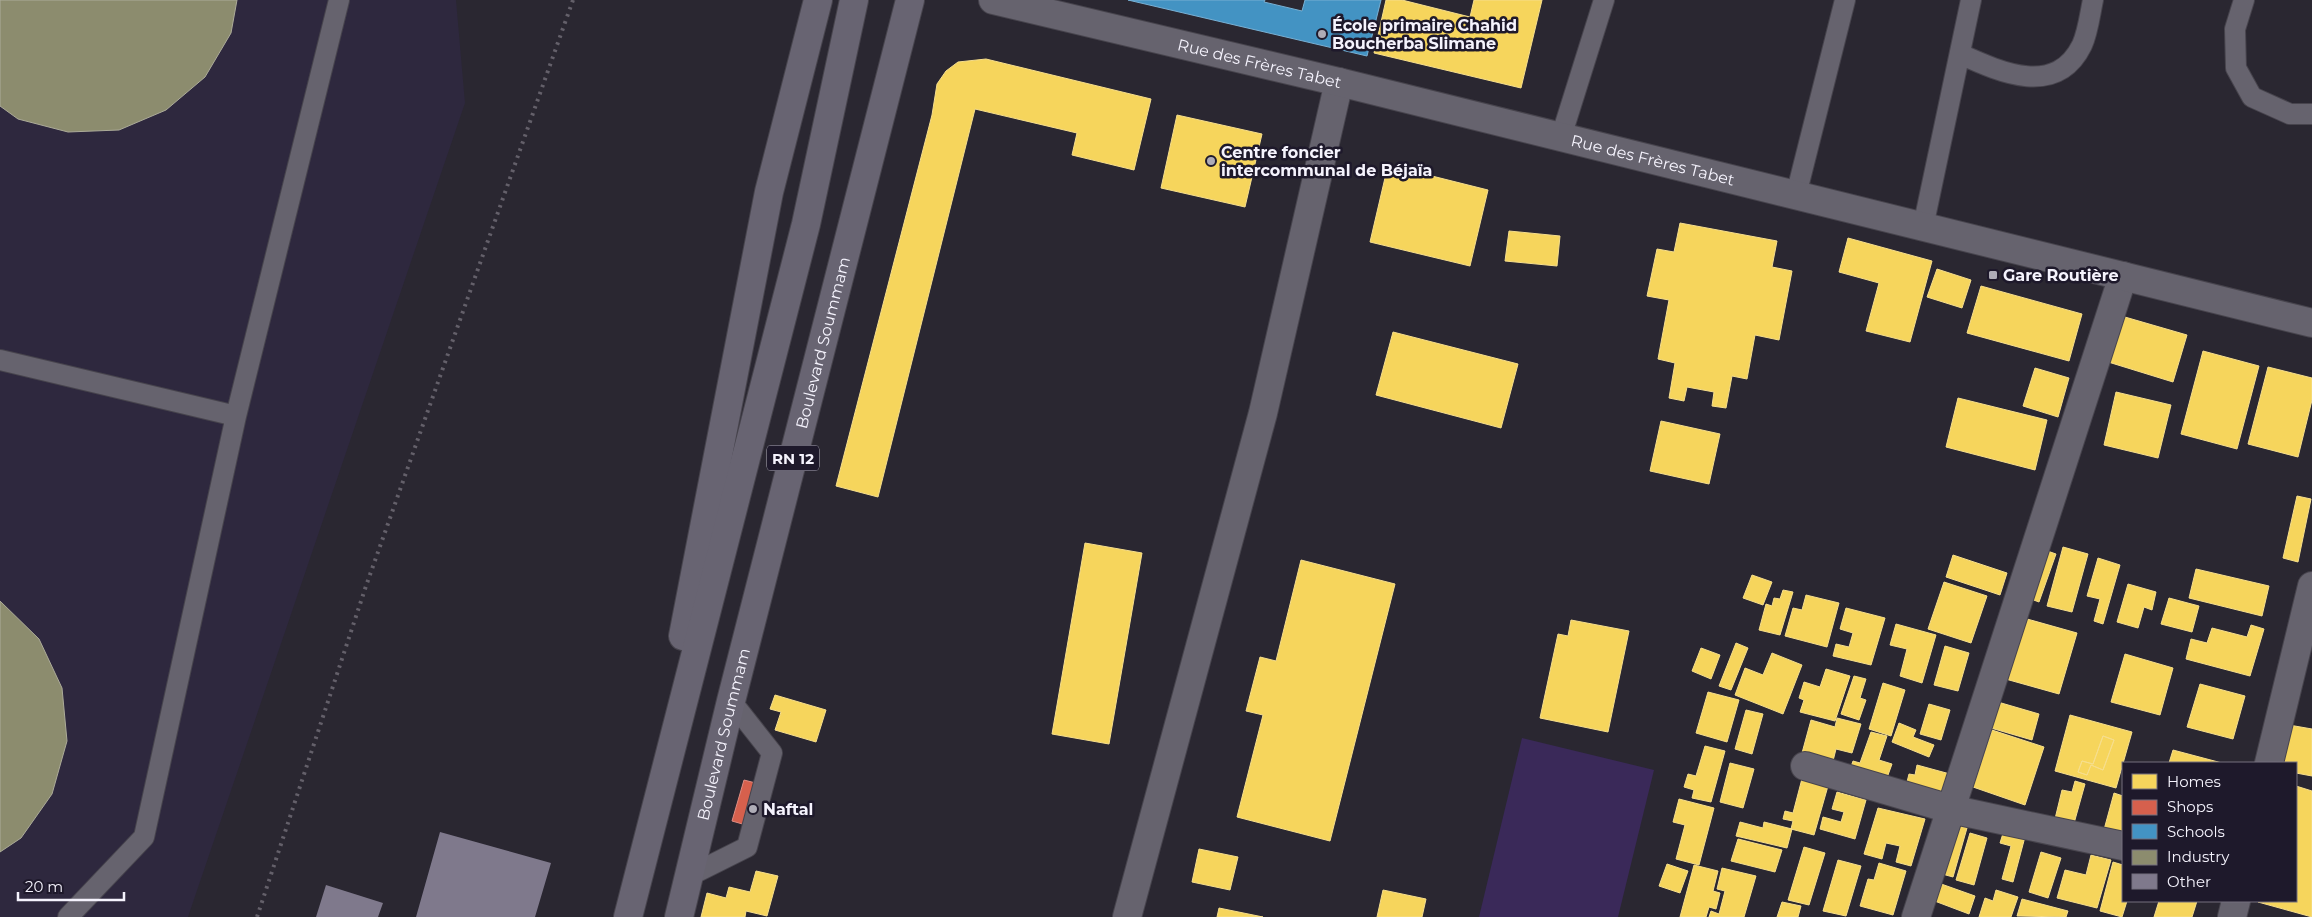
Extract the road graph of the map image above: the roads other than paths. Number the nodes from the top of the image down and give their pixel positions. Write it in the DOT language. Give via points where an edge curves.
graph roads {
  1 [pos="339,0"];
  2 [pos="818,0"];
  3 [pos="854,0"];
  4 [pos="910,0"];
  5 [pos="993,0"];
  6 [pos="1604,0"];
  7 [pos="1845,0"];
  8 [pos="1971,0"];
  9 [pos="2093,0"];
  10 [pos="2244,0"];
  11 [pos="1960,54"];
  12 [pos="1339,82"];
  13 [pos="2312,114"];
  14 [pos="1561,137"];
  15 [pos="1796,195"];
  16 [pos="1923,227"];
  17 [pos="2123,276"];
  18 [pos="2312,323"];
  19 [pos="0,360"];
  20 [pos="236,416"];
  21 [pos="2312,586"];
  22 [pos="2305,649"];
  23 [pos="731,701"];
  24 [pos="2269,762"];
  25 [pos="1805,766"];
  26 [pos="1950,809"];
  27 [pos="2122,846"];
  28 [pos="689,876"];
  29 [pos="2236,902"];
  30 [pos="629,916"];
  31 [pos="68,917"];
  32 [pos="679,917"];
  33 [pos="1127,917"];
  34 [pos="1916,917"];
  35 [pos="2232,917"];
  1 -- 20 [label="lane"];
  2 -- 30 [label="main road" via="769,192"];
  3 -- 30 [label="main road, RN 12" via="806,224"];
  4 -- 23 [label="main road, Boulevard Soummam / RN 12"];
  5 -- 12 [label="street, Rue des Frères Tabet"];
  6 -- 14 [label="lane"];
  7 -- 15 [label="lane"];
  8 -- 11 [label="lane"];
  9 -- 11 [label="lane" via="2082,45 2064,70 2037,78 1999,71"];
  10 -- 13 [label="lane" via="2235,29 2236,68 2252,97 2290,114"];
  11 -- 16 [label="lane"];
  12 -- 14 [label="street, Rue des Frères Tabet"];
  12 -- 33 [label="street" via="1263,413"];
  14 -- 15 [label="street, Rue des Frères Tabet"];
  15 -- 16 [label="street, Rue des Frères Tabet"];
  16 -- 17 [label="street, Rue des Frères Tabet"];
  17 -- 18 [label="street, Rue des Frères Tabet"];
  17 -- 26 [label="street"];
  19 -- 20 [label="lane"];
  20 -- 31 [label="lane" via="144,837"];
  21 -- 22 [label="street"];
  22 -- 24 [label="street"];
  23 -- 28 [label="main road, Boulevard Soummam / RN 12"];
  23 -- 28 [label="lane" via="763,739 731,854"];
  25 -- 26 [label="street"];
  26 -- 27 [label="street"];
  26 -- 34 [label="street"];
  28 -- 32 [label="main road, Boulevard Soummam / RN 12"];
  29 -- 35 [label="street"];
}
